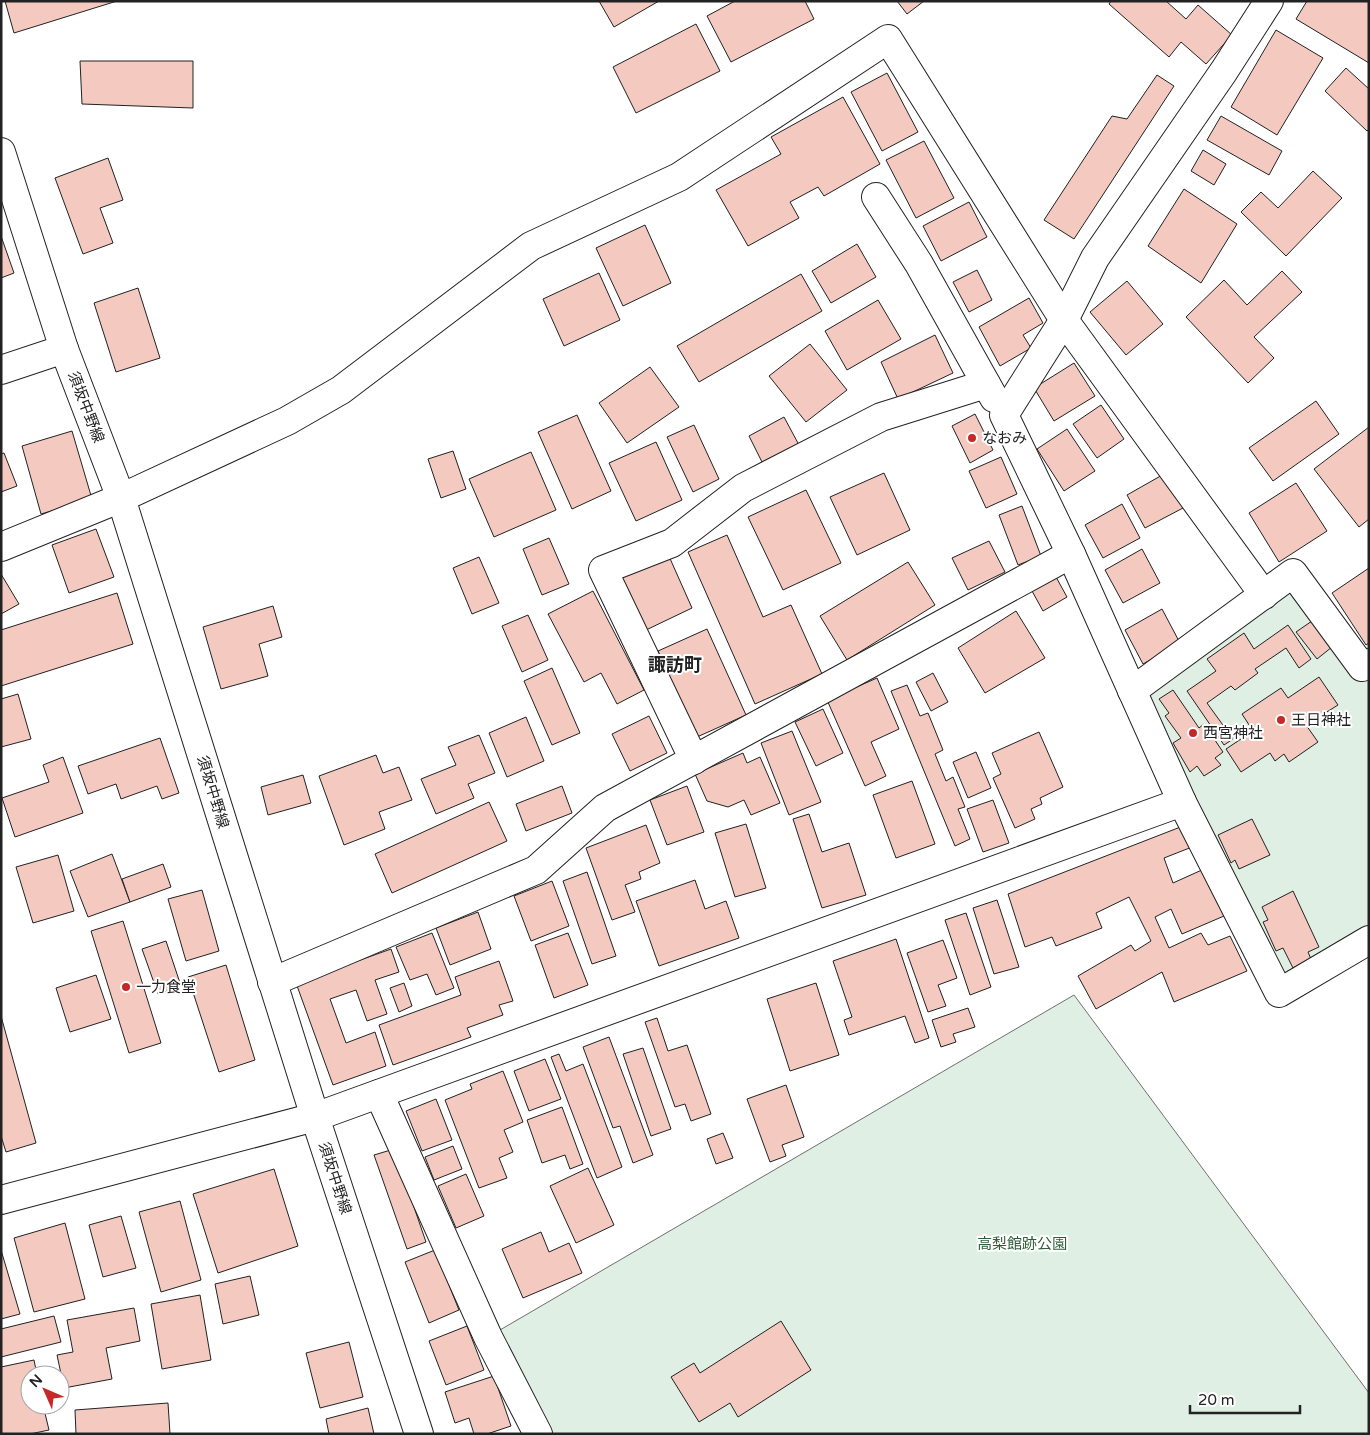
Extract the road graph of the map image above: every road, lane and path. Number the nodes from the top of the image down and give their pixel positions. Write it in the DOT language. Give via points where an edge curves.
graph roads {
  1 [pos="1269,1"];
  2 [pos="1,152"];
  3 [pos="876,197"];
  4 [pos="1064,320"];
  5 [pos="64,349"];
  6 [pos="1,370"];
  7 [pos="986,384"];
  8 [pos="1004,414"];
  9 [pos="121,498"];
  10 [pos="1,547"];
  11 [pos="1072,554"];
  12 [pos="1264,595"];
  13 [pos="1369,663"];
  14 [pos="1132,692"];
  15 [pos="694,760"];
  16 [pos="1182,802"];
  17 [pos="1369,940"];
  18 [pos="272,982"];
  19 [pos="379,1094"];
  20 [pos="315,1117"];
  21 [pos="1,1200"];
  22 [pos="419,1434"];
  23 [pos="538,1434"];
  1 -- 4 [label="street" via="1095,258"];
  2 -- 5 [label="street, 須坂中野線"];
  3 -- 7 [label="street"];
  4 -- 8 [label="street"];
  4 -- 9 [label="street" via="888,39 679,177 531,246 341,390 287,421"];
  4 -- 12 [label="street"];
  5 -- 6 [label="street"];
  5 -- 9 [label="street, 須坂中野線"];
  7 -- 8 [label="street"];
  7 -- 15 [label="street" via="881,417 743,488 672,543 603,570"];
  8 -- 11 [label="street"];
  9 -- 10 [label="street"];
  9 -- 18 [label="street, 須坂中野線"];
  11 -- 14 [label="street"];
  11 -- 15 [label="street"];
  12 -- 13 [label="street" via="1294,573 1362,667"];
  12 -- 14 [label="street"];
  14 -- 16 [label="street"];
  15 -- 18 [label="street" via="605,808 536,870"];
  16 -- 17 [label="street" via="1279,992"];
  16 -- 19 [label="street"];
  18 -- 20 [label="street, 須坂中野線"];
  19 -- 20 [label="street"];
  19 -- 23 [label="street" via="488,1337"];
  20 -- 21 [label="street"];
  20 -- 22 [label="street, 須坂中野線"];
}
